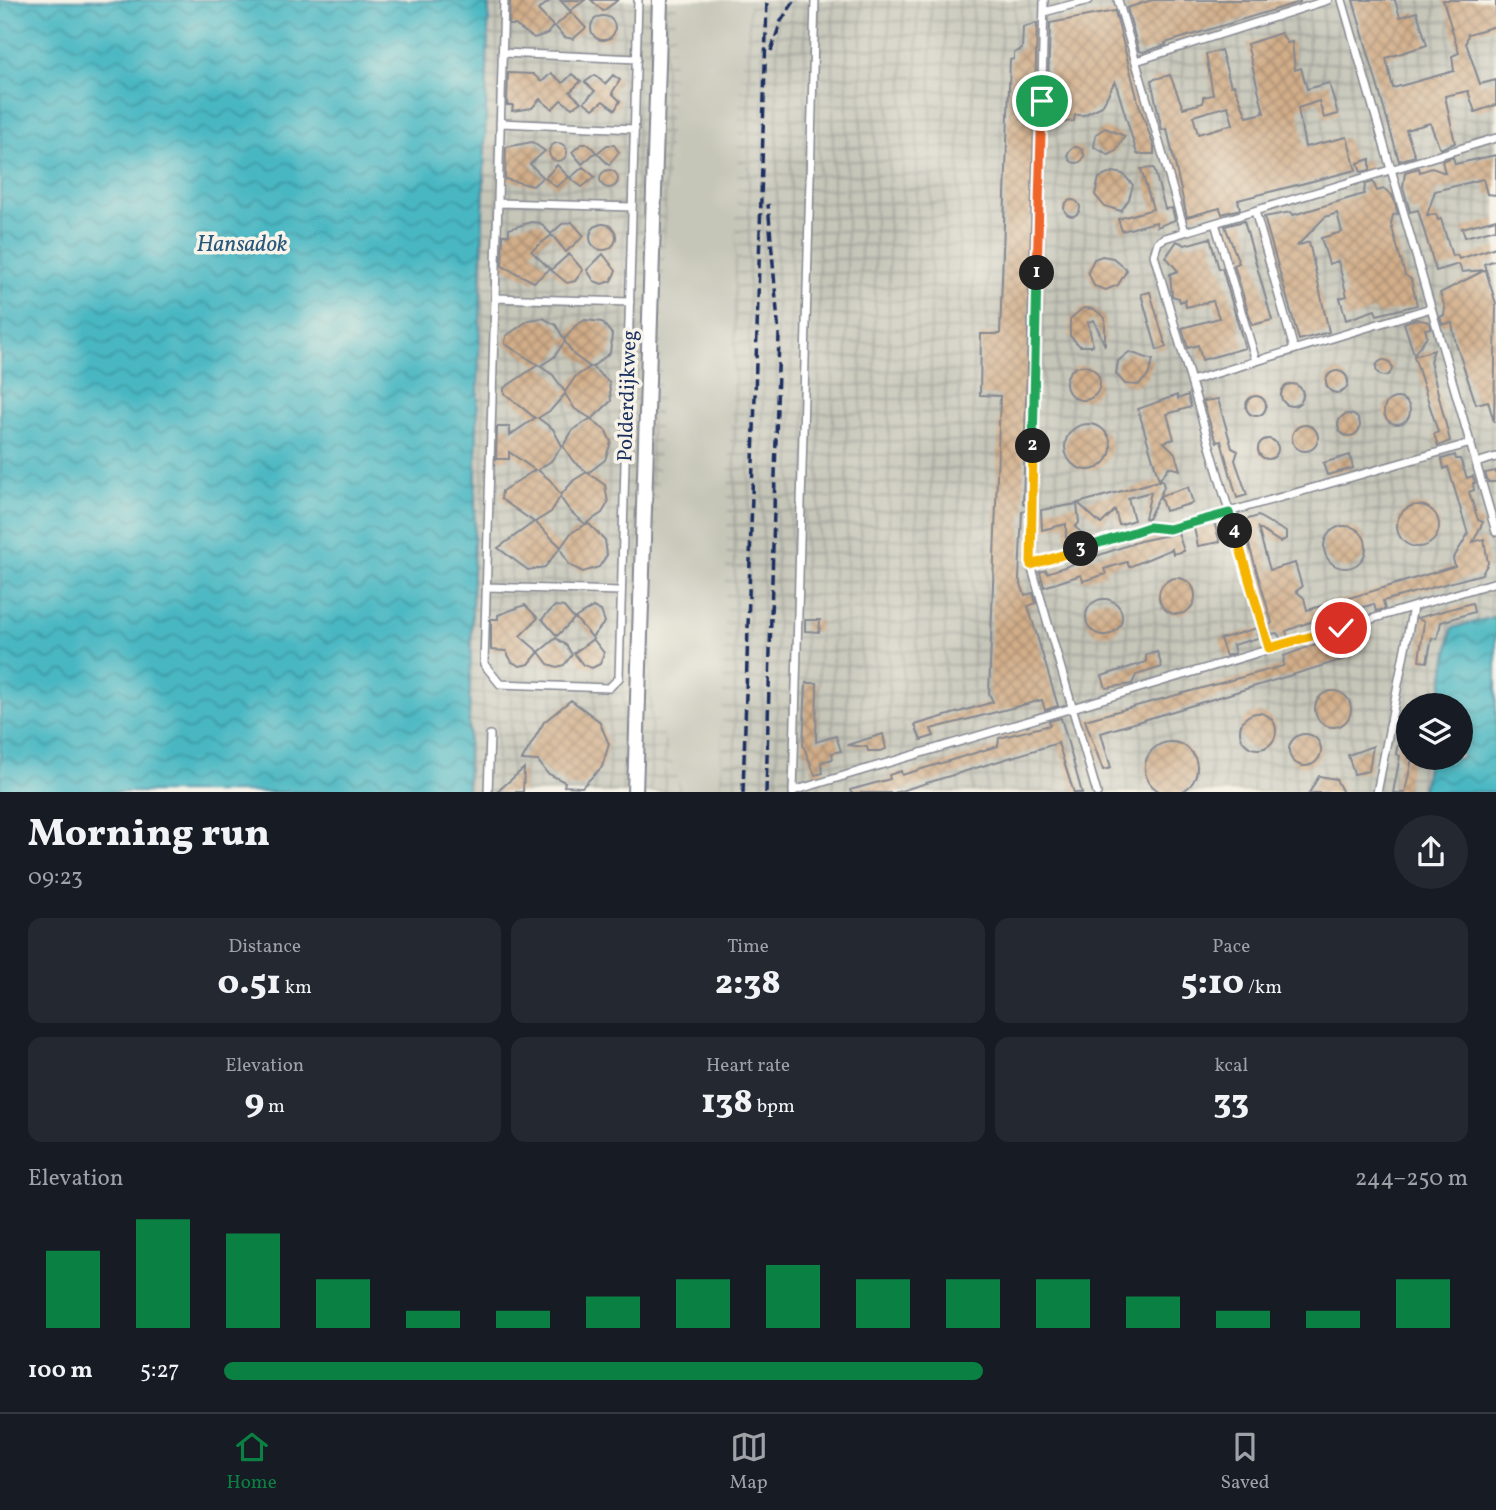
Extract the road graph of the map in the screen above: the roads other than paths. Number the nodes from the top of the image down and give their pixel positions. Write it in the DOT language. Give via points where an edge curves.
graph roads {
  1 [pos="504,0"];
  2 [pos="638,0"];
  3 [pos="660,0"];
  4 [pos="815,0"];
  5 [pos="1044,0"];
  6 [pos="1089,0"];
  7 [pos="1118,0"];
  8 [pos="1328,0"];
  9 [pos="1342,0"];
  10 [pos="1044,12"];
  11 [pos="502,53"];
  12 [pos="637,59"];
  13 [pos="1136,61"];
  14 [pos="500,123"];
  15 [pos="635,129"];
  16 [pos="1496,138"];
  17 [pos="1391,170"];
  18 [pos="498,203"];
  19 [pos="632,207"];
  20 [pos="1255,211"];
  21 [pos="1214,223"];
  22 [pos="1185,232"];
  23 [pos="495,298"];
  24 [pos="630,302"];
  25 [pos="1431,308"];
  26 [pos="1294,349"];
  27 [pos="1256,361"];
  28 [pos="1191,381"];
  29 [pos="1471,443"];
  30 [pos="1496,457"];
  31 [pos="1476,463"];
  32 [pos="1229,513"];
  33 [pos="1496,532"];
  34 [pos="1031,565"];
  35 [pos="1496,582"];
  36 [pos="486,587"];
  37 [pos="621,591"];
  38 [pos="1413,607"];
  39 [pos="1269,648"];
  40 [pos="1071,710"];
  41 [pos="490,735"];
  42 [pos="488,792"];
  43 [pos="635,792"];
  44 [pos="793,792"];
  45 [pos="1097,792"];
  46 [pos="1377,792"];
  1 -- 11 [label="lane"];
  2 -- 12 [label="lane"];
  3 -- 43 [label="street, Polderdijkweg"];
  4 -- 44 [label="lane"];
  5 -- 10 [label="lane"];
  6 -- 10 [label="lane"];
  7 -- 13 [label="lane"];
  8 -- 13 [label="lane"];
  9 -- 17 [label="lane"];
  10 -- 34 [label="lane"];
  11 -- 12 [label="lane"];
  11 -- 14 [label="lane"];
  12 -- 15 [label="lane"];
  13 -- 22 [label="lane"];
  14 -- 15 [label="lane"];
  14 -- 18 [label="lane"];
  15 -- 19 [label="lane"];
  16 -- 17 [label="lane"];
  17 -- 20 [label="lane"];
  17 -- 25 [label="lane"];
  18 -- 19 [label="lane"];
  18 -- 23 [label="lane"];
  19 -- 24 [label="lane"];
  20 -- 21 [label="lane"];
  20 -- 26 [label="lane"];
  21 -- 22 [label="lane"];
  21 -- 27 [label="lane"];
  22 -- 28 [label="lane" via="1158,242 1154,255"];
  23 -- 24 [label="lane"];
  23 -- 36 [label="lane"];
  24 -- 37 [label="lane"];
  25 -- 26 [label="lane"];
  25 -- 29 [label="lane"];
  26 -- 27 [label="lane"];
  27 -- 28 [label="lane"];
  28 -- 32 [label="lane"];
  29 -- 31 [label="lane"];
  29 -- 32 [label="lane"];
  30 -- 31 [label="lane"];
  31 -- 33 [label="lane"];
  32 -- 34 [label="lane" via="1169,529 1149,527"];
  32 -- 39 [label="lane"];
  34 -- 40 [label="lane"];
  35 -- 38 [label="lane"];
  36 -- 37 [label="lane"];
  36 -- 37 [label="lane" via="484,664 500,684 609,688 619,678"];
  38 -- 39 [label="lane"];
  38 -- 46 [label="lane"];
  39 -- 40 [label="lane"];
  40 -- 44 [label="lane"];
  40 -- 45 [label="lane"];
  41 -- 42 [label="lane"];
}
